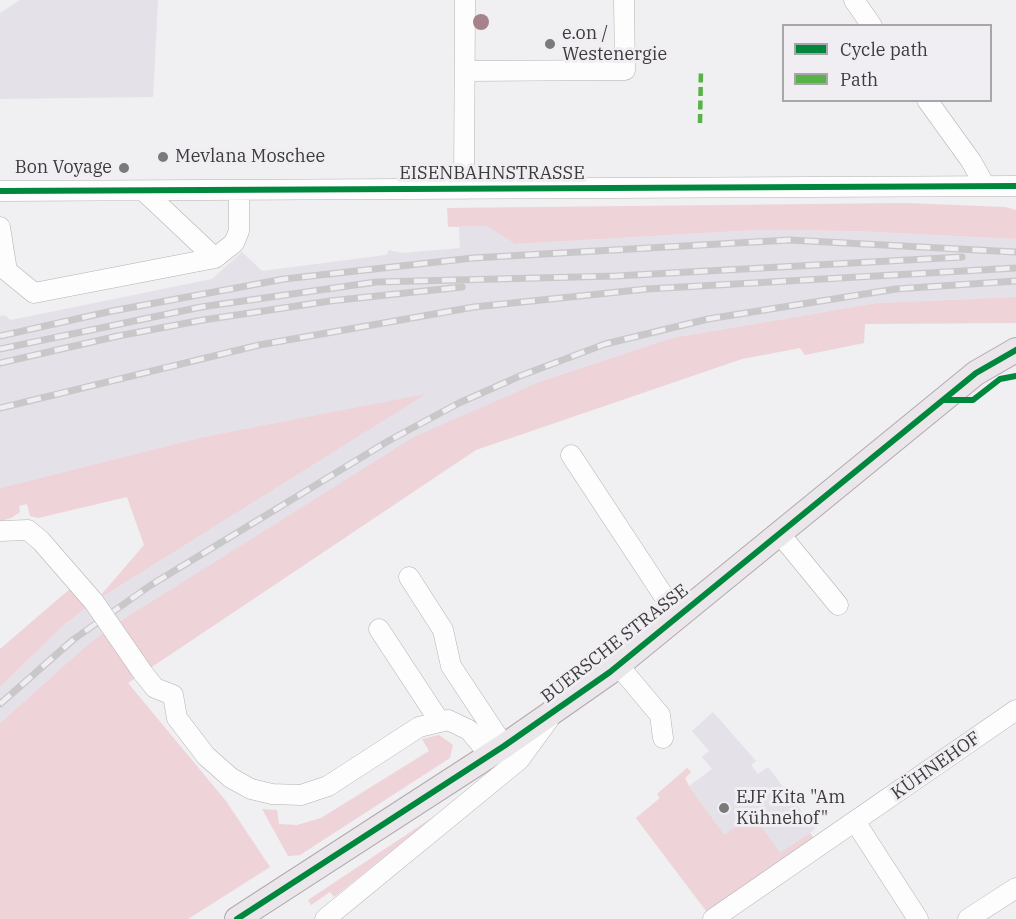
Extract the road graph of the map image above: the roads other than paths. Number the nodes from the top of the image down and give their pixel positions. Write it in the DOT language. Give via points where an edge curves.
graph roads {
  1 [pos="465,0"];
  2 [pos="624,0"];
  3 [pos="854,0"];
  4 [pos="871,24"];
  5 [pos="465,70"];
  6 [pos="928,102"];
  7 [pos="985,186"];
  8 [pos="1016,186"];
  9 [pos="464,189"];
  10 [pos="0,191"];
  11 [pos="239,192"];
  12 [pos="146,193"];
  13 [pos="0,227"];
  14 [pos="215,258"];
  15 [pos="1016,350"];
  16 [pos="1016,362"];
  17 [pos="990,363"];
  18 [pos="571,455"];
  19 [pos="0,531"];
  20 [pos="779,533"];
  21 [pos="409,578"];
  22 [pos="838,605"];
  23 [pos="677,616"];
  24 [pos="379,629"];
  25 [pos="618,665"];
  26 [pos="1016,710"];
  27 [pos="554,712"];
  28 [pos="440,722"];
  29 [pos="663,738"];
  30 [pos="496,750"];
  31 [pos="856,822"];
  32 [pos="1016,888"];
  33 [pos="237,919"];
  34 [pos="325,919"];
  35 [pos="713,919"];
  36 [pos="918,919"];
  37 [pos="968,919"];
  1 -- 5 [label="street"];
  2 -- 5 [label="street" via="625,70"];
  3 -- 4 [label="street"];
  5 -- 9 [label="street"];
  6 -- 7 [label="street"];
  7 -- 8 [label="street, EISENBAHNSTRASSE"];
  7 -- 9 [label="street, EISENBAHNSTRASSE"];
  9 -- 11 [label="street, EISENBAHNSTRASSE"];
  10 -- 12 [label="street, EISENBAHNSTRASSE"];
  11 -- 12 [label="street, EISENBAHNSTRASSE"];
  11 -- 14 [label="street" via="239,231 234,243"];
  12 -- 14 [label="street"];
  13 -- 14 [label="street" via="8,271 34,293"];
  15 -- 17 [label="main road, BUERSCHE STRASSE"];
  16 -- 17 [label="main road"];
  17 -- 20 [label="main road, BUERSCHE STRASSE"];
  18 -- 23 [label="street"];
  19 -- 28 [label="street, bridge" via="28,530 41,540 94,602 155,688 173,694 177,718 206,756 251,789 301,795 328,786 419,727"];
  20 -- 22 [label="street"];
  20 -- 23 [label="main road, BUERSCHE STRASSE"];
  21 -- 30 [label="street" via="443,630 451,666"];
  23 -- 25 [label="main road, BUERSCHE STRASSE"];
  24 -- 28 [label="street"];
  25 -- 27 [label="main road, BUERSCHE STRASSE"];
  25 -- 29 [label="street" via="660,715"];
  26 -- 31 [label="street, KÜHNEHOF"];
  27 -- 30 [label="main road, BUERSCHE STRASSE"];
  27 -- 34 [label="street, BUERSCHE STRASSE" via="519,760"];
  28 -- 30 [label="street" via="448,720 469,730"];
  30 -- 33 [label="main road, BUERSCHE STRASSE"];
  31 -- 35 [label="street, KÜHNEHOF"];
  31 -- 36 [label="street"];
  32 -- 37 [label="street"];
}
